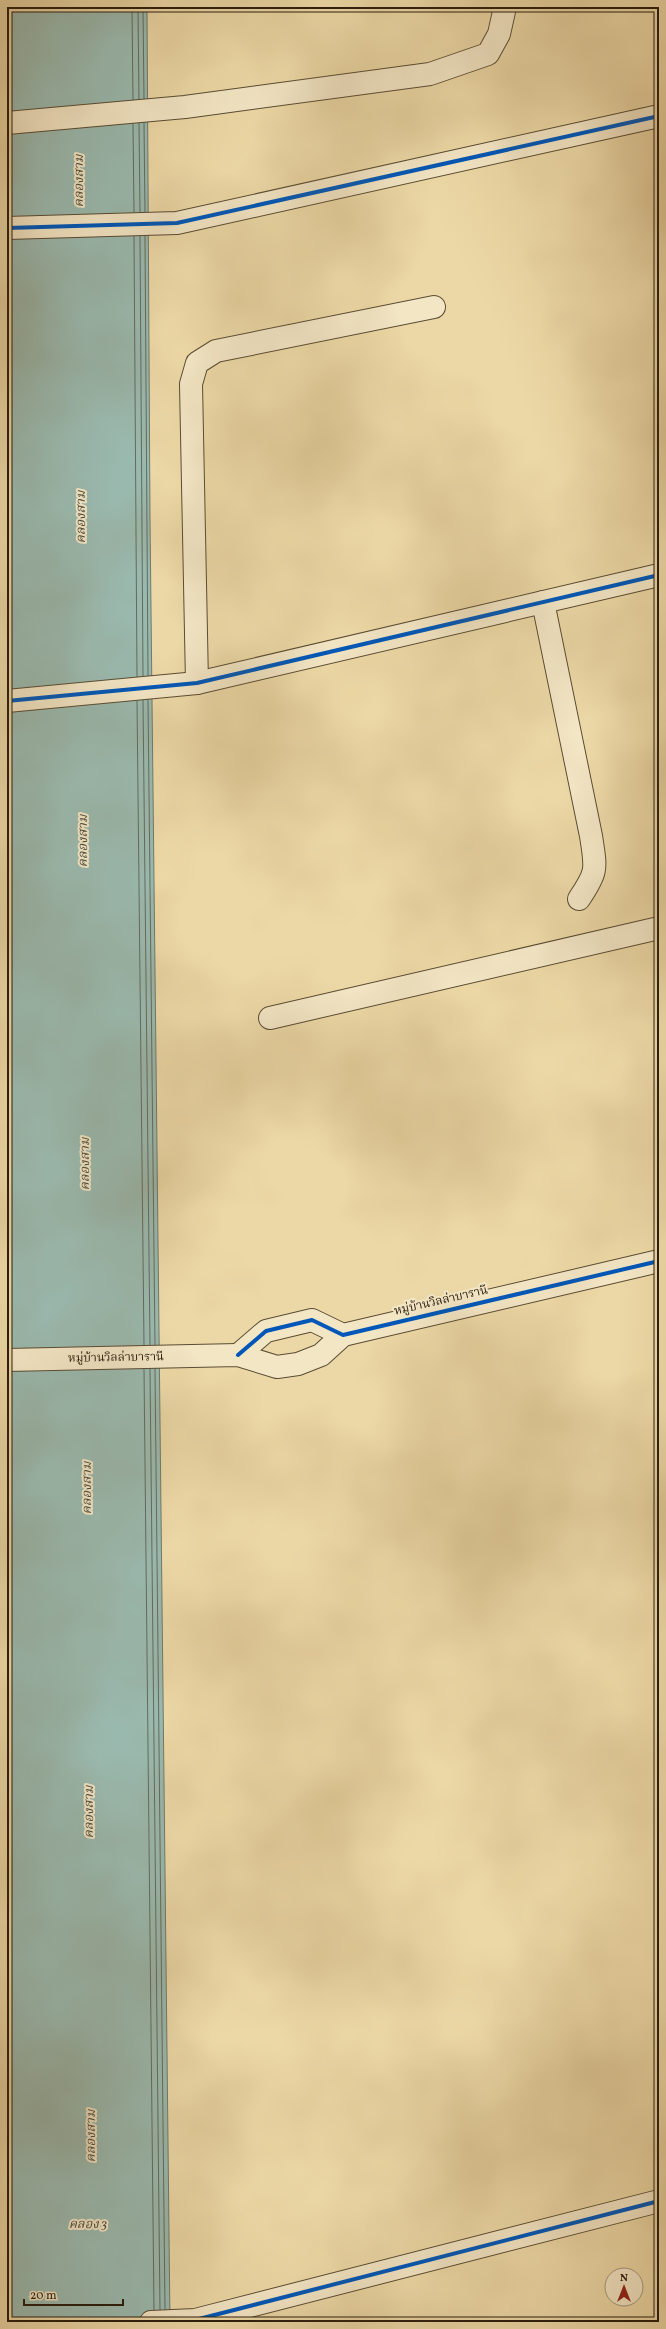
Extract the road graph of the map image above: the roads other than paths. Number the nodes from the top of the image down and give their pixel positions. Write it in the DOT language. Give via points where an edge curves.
graph roads {
  1 [pos="505,7"];
  2 [pos="659,116"];
  3 [pos="7,123"];
  4 [pos="7,228"];
  5 [pos="434,307"];
  6 [pos="659,575"];
  7 [pos="543,602"];
  8 [pos="187,684"];
  9 [pos="7,701"];
  10 [pos="579,899"];
  11 [pos="659,928"];
  12 [pos="270,1018"];
  13 [pos="659,1261"];
  14 [pos="343,1335"];
  15 [pos="238,1355"];
  16 [pos="7,1360"];
  17 [pos="659,2201"];
  18 [pos="151,2322"];
  1 -- 3 [label="street" via="499,34 488,54 430,74 184,107"];
  2 -- 4 [label="street" via="177,223"];
  5 -- 8 [label="street" via="216,351 197,363 191,384"];
  6 -- 7 [label="street"];
  7 -- 8 [label="street"];
  7 -- 10 [label="street" via="592,836 596,868 593,878"];
  8 -- 9 [label="street"];
  11 -- 12 [label="street"];
  13 -- 14 [label="street, หมู่บ้านวิลล่าบารานี"];
  14 -- 15 [label="street, หมู่บ้านวิลล่าบารานี" via="321,1355 298,1364 277,1368"];
  14 -- 15 [label="street" via="312,1320 266,1331"];
  15 -- 16 [label="street, หมู่บ้านวิลล่าบารานี"];
  17 -- 18 [label="street" via="195,2320"];
}
